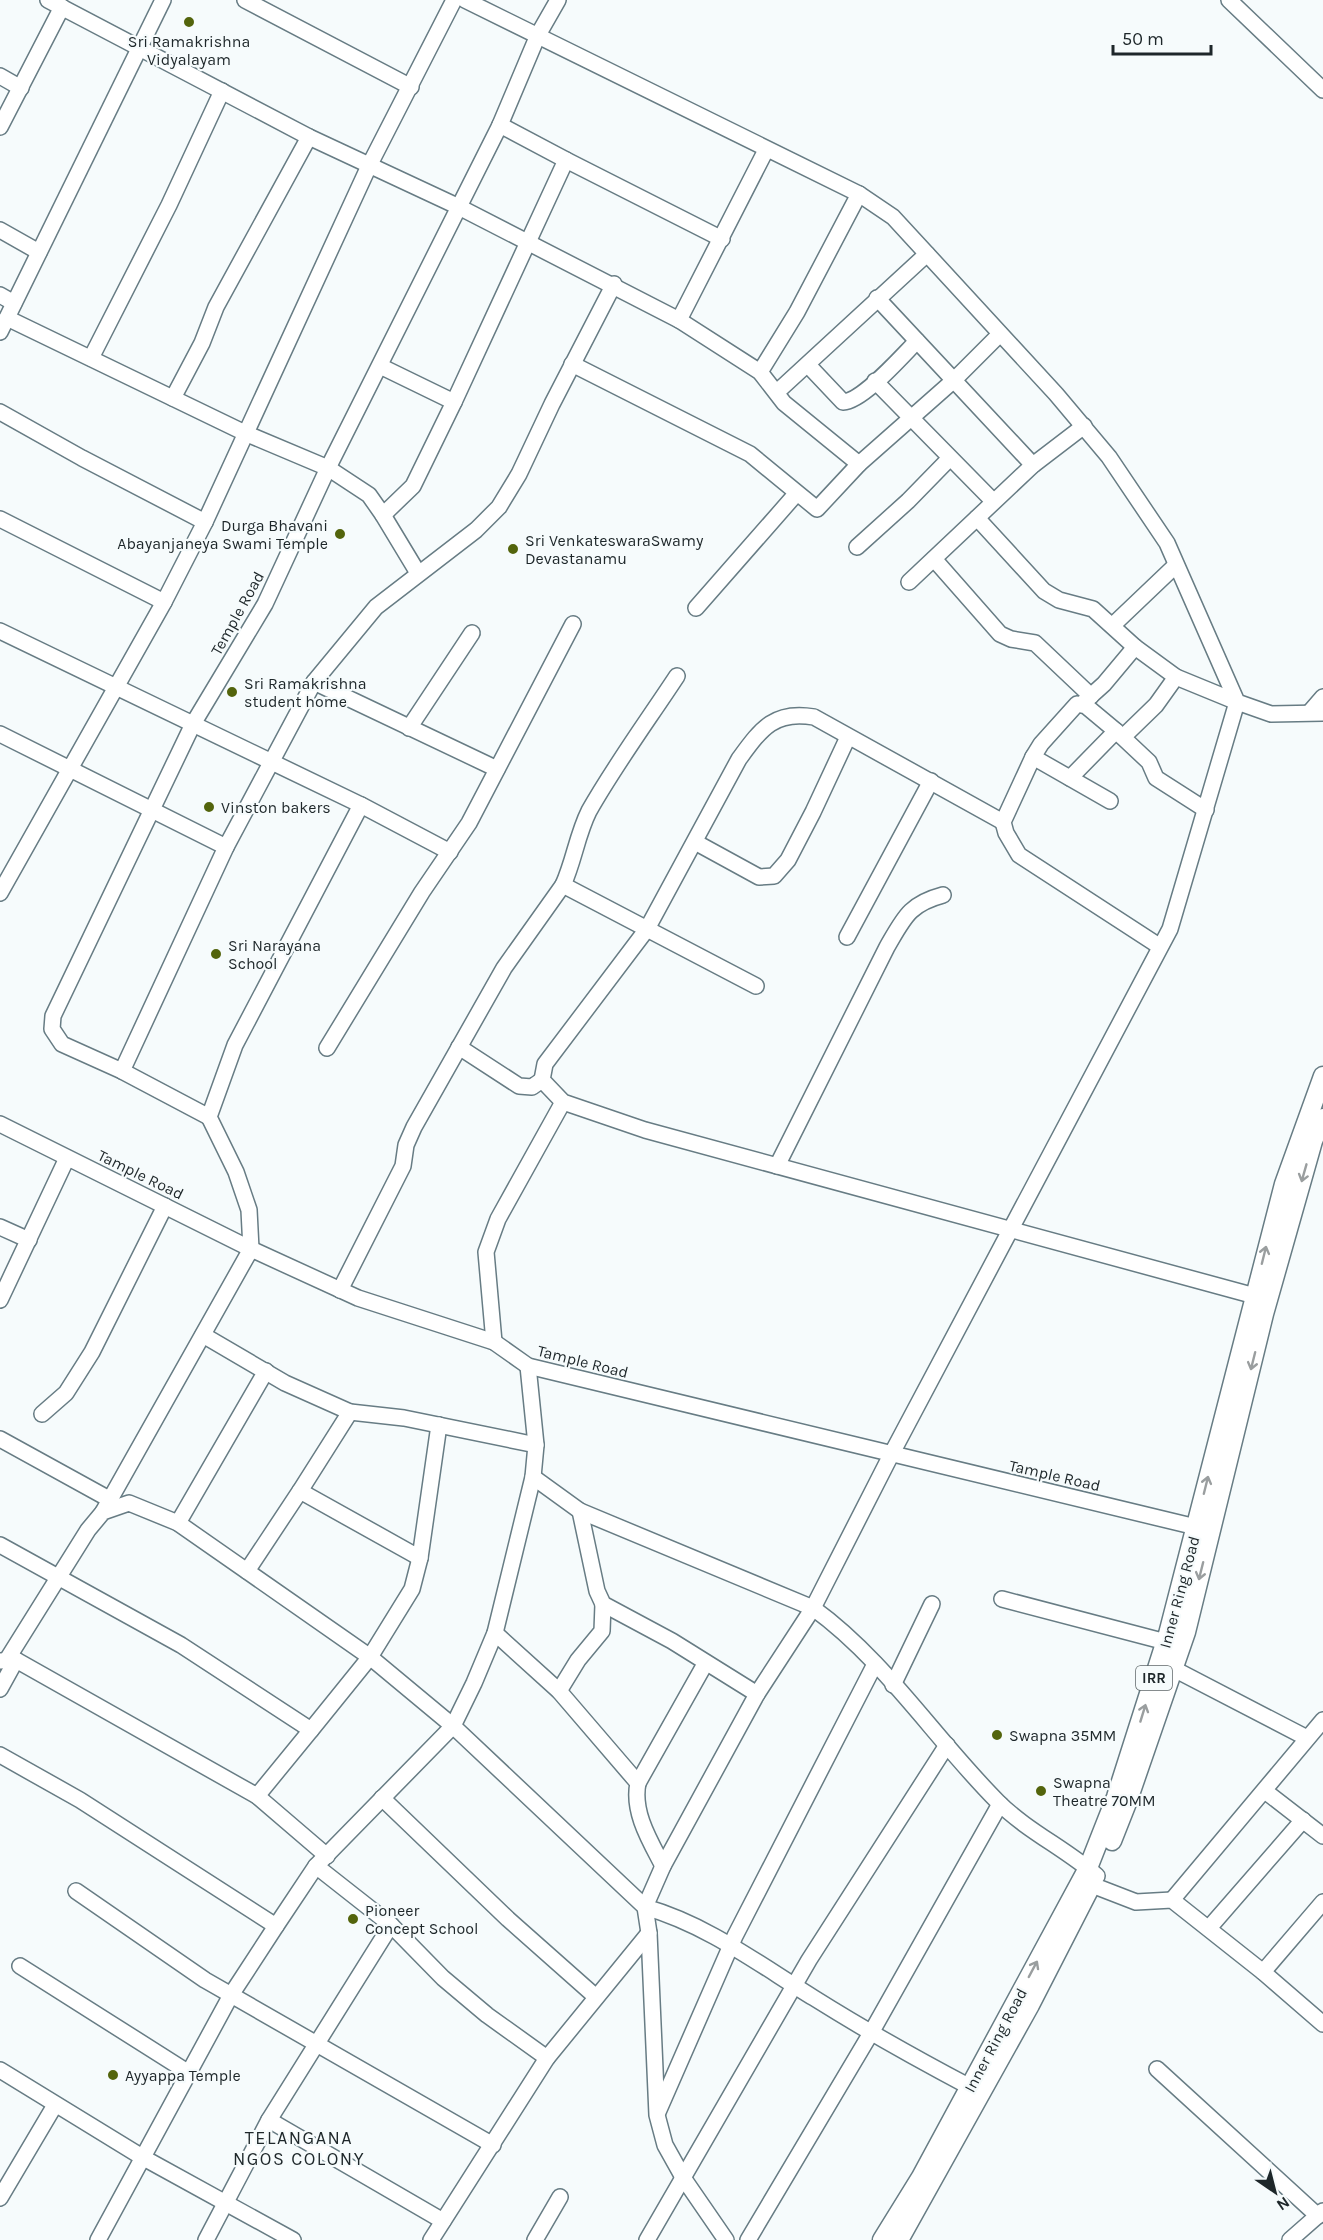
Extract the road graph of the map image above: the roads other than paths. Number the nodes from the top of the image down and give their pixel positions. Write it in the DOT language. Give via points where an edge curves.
graph roads {
  1 [pos="162,0"];
  2 [pos="245,0"];
  3 [pos="454,0"];
  4 [pos="465,0"];
  5 [pos="558,0"];
  6 [pos="1229,0"];
  7 [pos="55,4"];
  8 [pos="538,35"];
  9 [pos="138,46"];
  10 [pos="0,76"];
  11 [pos="411,87"];
  12 [pos="21,88"];
  13 [pos="1323,90"];
  14 [pos="222,91"];
  15 [pos="500,125"];
  16 [pos="0,127"];
  17 [pos="309,137"];
  18 [pos="766,150"];
  19 [pos="566,160"];
  20 [pos="369,166"];
  21 [pos="859,194"];
  22 [pos="459,207"];
  23 [pos="0,230"];
  24 [pos="722,239"];
  25 [pos="529,242"];
  26 [pos="39,252"];
  27 [pos="927,254"];
  28 [pos="614,285"];
  29 [pos="0,295"];
  30 [pos="877,298"];
  31 [pos="14,303"];
  32 [pos="678,320"];
  33 [pos="4,325"];
  34 [pos="1000,334"];
  35 [pos="917,341"];
  36 [pos="91,358"];
  37 [pos="572,364"];
  38 [pos="808,365"];
  39 [pos="380,366"];
  40 [pos="760,372"];
  41 [pos="875,381"];
  42 [pos="953,381"];
  43 [pos="777,392"];
  44 [pos="173,398"];
  45 [pos="454,402"];
  46 [pos="0,412"];
  47 [pos="912,417"];
  48 [pos="1084,426"];
  49 [pos="245,433"];
  50 [pos="950,459"];
  51 [pos="859,464"];
  52 [pos="1033,465"];
  53 [pos="328,468"];
  54 [pos="796,494"];
  55 [pos="993,501"];
  56 [pos="383,515"];
  57 [pos="977,518"];
  58 [pos="0,519"];
  59 [pos="205,522"];
  60 [pos="856,547"];
  61 [pos="934,559"];
  62 [pos="1176,565"];
  63 [pos="418,573"];
  64 [pos="909,582"];
  65 [pos="164,603"];
  66 [pos="696,608"];
  67 [pos="573,624"];
  68 [pos="1113,625"];
  69 [pos="0,632"];
  70 [pos="472,633"];
  71 [pos="1135,647"];
  72 [pos="677,676"];
  73 [pos="1176,677"];
  74 [pos="314,682"];
  75 [pos="115,688"];
  76 [pos="1323,697"];
  77 [pos="1087,700"];
  78 [pos="1237,702"];
  79 [pos="1316,713"];
  80 [pos="193,724"];
  81 [pos="409,728"];
  82 [pos="0,734"];
  83 [pos="1120,734"];
  84 [pos="848,737"];
  85 [pos="1033,757"];
  86 [pos="270,761"];
  87 [pos="497,769"];
  88 [pos="68,770"];
  89 [pos="1070,778"];
  90 [pos="931,782"];
  91 [pos="1110,801"];
  92 [pos="361,805"];
  93 [pos="1206,810"];
  94 [pos="151,811"];
  95 [pos="1003,822"];
  96 [pos="695,842"];
  97 [pos="226,847"];
  98 [pos="450,852"];
  99 [pos="562,885"];
  100 [pos="0,893"];
  101 [pos="944,894"];
  102 [pos="647,929"];
  103 [pos="847,937"];
  104 [pos="1159,946"];
  105 [pos="756,986"];
  106 [pos="459,1047"];
  107 [pos="327,1048"];
  108 [pos="122,1071"];
  109 [pos="1323,1076"];
  110 [pos="542,1080"];
  111 [pos="562,1102"];
  112 [pos="209,1117"];
  113 [pos="1323,1118"];
  114 [pos="0,1124"];
  115 [pos="1311,1142"];
  116 [pos="67,1158"];
  117 [pos="777,1166"];
  118 [pos="165,1206"];
  119 [pos="0,1227"];
  120 [pos="1011,1230"];
  121 [pos="29,1240"];
  122 [pos="251,1249"];
  123 [pos="340,1290"];
  124 [pos="1255,1296"];
  125 [pos="0,1300"];
  126 [pos="203,1335"];
  127 [pos="494,1342"];
  128 [pos="528,1366"];
  129 [pos="266,1371"];
  130 [pos="350,1412"];
  131 [pos="42,1414"];
  132 [pos="439,1425"];
  133 [pos="0,1439"];
  134 [pos="536,1445"];
  135 [pos="891,1455"];
  136 [pos="533,1477"];
  137 [pos="300,1491"];
  138 [pos="106,1505"];
  139 [pos="580,1511"];
  140 [pos="178,1523"];
  141 [pos="1196,1527"];
  142 [pos="0,1545"];
  143 [pos="420,1558"];
  144 [pos="247,1571"];
  145 [pos="56,1578"];
  146 [pos="1002,1599"];
  147 [pos="603,1604"];
  148 [pos="932,1604"];
  149 [pos="813,1608"];
  150 [pos="495,1633"];
  151 [pos="1166,1642"];
  152 [pos="370,1656"];
  153 [pos="8,1660"];
  154 [pos="705,1664"];
  155 [pos="875,1664"];
  156 [pos="1174,1669"];
  157 [pos="893,1685"];
  158 [pos="0,1689"];
  159 [pos="559,1691"];
  160 [pos="757,1694"];
  161 [pos="1323,1720"];
  162 [pos="453,1726"];
  163 [pos="311,1730"];
  164 [pos="1307,1738"];
  165 [pos="947,1745"];
  166 [pos="0,1755"];
  167 [pos="638,1783"];
  168 [pos="1265,1791"];
  169 [pos="257,1796"];
  170 [pos="382,1798"];
  171 [pos="1000,1804"];
  172 [pos="1303,1820"];
  173 [pos="1323,1836"];
  174 [pos="322,1861"];
  175 [pos="663,1866"];
  176 [pos="1092,1876"];
  177 [pos="76,1891"];
  178 [pos="1172,1900"];
  179 [pos="1323,1902"];
  180 [pos="645,1907"];
  181 [pos="391,1925"];
  182 [pos="276,1926"];
  183 [pos="1209,1928"];
  184 [pos="649,1934"];
  185 [pos="731,1945"];
  186 [pos="20,1966"];
  187 [pos="1263,1972"];
  188 [pos="795,1986"];
  189 [pos="231,1995"];
  190 [pos="596,1996"];
  191 [pos="1321,2018"];
  192 [pos="871,2033"];
  193 [pos="315,2044"];
  194 [pos="546,2058"];
  195 [pos="1157,2069"];
  196 [pos="0,2070"];
  197 [pos="189,2073"];
  198 [pos="970,2087"];
  199 [pos="55,2105"];
  200 [pos="657,2115"];
  201 [pos="269,2120"];
  202 [pos="493,2145"];
  203 [pos="142,2157"];
  204 [pos="684,2179"];
  205 [pos="2,2187"];
  206 [pos="560,2197"];
  207 [pos="225,2202"];
  208 [pos="1321,2213"];
  209 [pos="443,2221"];
  210 [pos="98,2240"];
  211 [pos="206,2240"];
  212 [pos="293,2240"];
  213 [pos="431,2240"];
  214 [pos="535,2240"];
  215 [pos="647,2240"];
  216 [pos="726,2240"];
  217 [pos="748,2240"];
  218 [pos="882,2240"];
  219 [pos="900,2240"];
  220 [pos="1290,2240"];
  1 -- 9 [label="street"];
  2 -- 11 [label="street"];
  3 -- 11 [label="street"];
  4 -- 8 [label="street"];
  5 -- 8 [label="street, Temple Road"];
  6 -- 13 [label="street"];
  7 -- 9 [label="street"];
  7 -- 12 [label="street"];
  8 -- 15 [label="street, Temple Road"];
  8 -- 18 [label="street"];
  9 -- 14 [label="street"];
  9 -- 26 [label="street"];
  10 -- 12 [label="street"];
  11 -- 20 [label="street"];
  12 -- 16 [label="street"];
  14 -- 17 [label="street"];
  14 -- 36 [label="street" via="169,206"];
  15 -- 19 [label="street"];
  15 -- 22 [label="street, Temple Road"];
  17 -- 20 [label="street"];
  17 -- 44 [label="street" via="216,307"];
  18 -- 21 [label="street"];
  18 -- 24 [label="street"];
  19 -- 24 [label="street"];
  19 -- 25 [label="street"];
  20 -- 22 [label="street"];
  20 -- 49 [label="street"];
  21 -- 27 [label="street" via="893,217"];
  21 -- 40 [label="street" via="797,312"];
  22 -- 25 [label="street"];
  22 -- 39 [label="street, Temple Road"];
  23 -- 26 [label="street"];
  24 -- 32 [label="street"];
  25 -- 28 [label="street"];
  25 -- 45 [label="street"];
  26 -- 31 [label="street"];
  27 -- 30 [label="street"];
  27 -- 34 [label="street"];
  28 -- 32 [label="street"];
  28 -- 37 [label="street"];
  29 -- 31 [label="street"];
  30 -- 35 [label="street"];
  30 -- 38 [label="street"];
  31 -- 33 [label="street"];
  32 -- 40 [label="street"];
  33 -- 36 [label="street"];
  34 -- 42 [label="street"];
  34 -- 48 [label="street"];
  35 -- 41 [label="street"];
  35 -- 42 [label="street"];
  36 -- 44 [label="street"];
  37 -- 54 [label="street" via="750,454"];
  37 -- 63 [label="street" via="499,507 476,530"];
  38 -- 41 [label="street" via="843,402 857,398"];
  38 -- 43 [label="street"];
  39 -- 45 [label="street"];
  39 -- 53 [label="street, Temple Road"];
  40 -- 43 [label="street"];
  41 -- 47 [label="street"];
  42 -- 47 [label="street"];
  42 -- 52 [label="street"];
  43 -- 51 [label="street" via="784,403"];
  44 -- 49 [label="street"];
  45 -- 56 [label="street" via="413,486"];
  46 -- 59 [label="street"];
  47 -- 50 [label="street"];
  47 -- 51 [label="street"];
  48 -- 52 [label="street"];
  48 -- 62 [label="street" via="1154,523"];
  49 -- 53 [label="street"];
  49 -- 59 [label="street"];
  50 -- 55 [label="street"];
  50 -- 60 [label="street"];
  51 -- 54 [label="street" via="817,509"];
  52 -- 55 [label="street"];
  53 -- 56 [label="street" via="369,495"];
  53 -- 80 [label="street, Temple Road" via="265,604"];
  54 -- 66 [label="street"];
  55 -- 57 [label="street"];
  56 -- 63 [label="street"];
  57 -- 61 [label="street"];
  57 -- 68 [label="street" via="1044,591 1059,600 1093,609"];
  58 -- 65 [label="street"];
  59 -- 65 [label="street"];
  61 -- 64 [label="street"];
  61 -- 77 [label="street" via="1000,634 1035,643"];
  62 -- 68 [label="street"];
  62 -- 78 [label="street"];
  63 -- 74 [label="street" via="376,607"];
  65 -- 75 [label="street"];
  67 -- 87 [label="street"];
  68 -- 71 [label="street"];
  69 -- 75 [label="street"];
  70 -- 81 [label="street"];
  71 -- 73 [label="street"];
  71 -- 77 [label="street"];
  72 -- 99 [label="street" via="589,812"];
  73 -- 78 [label="street"];
  73 -- 83 [label="street" via="1156,705"];
  74 -- 81 [label="street"];
  74 -- 86 [label="street"];
  75 -- 80 [label="street"];
  75 -- 88 [label="street"];
  76 -- 79 [label="street"];
  77 -- 83 [label="street"];
  77 -- 85 [label="street" via="1069,710"];
  78 -- 79 [label="street" via="1270,714"];
  78 -- 93 [label="street"];
  80 -- 86 [label="street"];
  80 -- 94 [label="street, Temple Road"];
  81 -- 87 [label="street"];
  82 -- 88 [label="street"];
  83 -- 89 [label="street"];
  83 -- 93 [label="street" via="1149,762 1156,778"];
  84 -- 90 [label="street"];
  84 -- 96 [label="street" via="814,717 798,714 776,718 758,733 739,759"];
  84 -- 96 [label="street" via="788,860 774,876 759,878"];
  85 -- 89 [label="street"];
  85 -- 95 [label="street"];
  86 -- 92 [label="street"];
  86 -- 97 [label="street"];
  87 -- 98 [label="street"];
  88 -- 94 [label="street"];
  88 -- 100 [label="street"];
  89 -- 91 [label="street"];
  90 -- 95 [label="street"];
  90 -- 103 [label="street"];
  92 -- 98 [label="street"];
  92 -- 112 [label="street" via="236,1045"];
  93 -- 104 [label="street" via="1170,929"];
  94 -- 97 [label="street"];
  94 -- 108 [label="street, Temple Road" via="53,1016 52,1029 62,1044"];
  95 -- 104 [label="street" via="1014,848 1028,863"];
  96 -- 102 [label="street"];
  97 -- 108 [label="street"];
  98 -- 107 [label="street"];
  99 -- 102 [label="street"];
  99 -- 106 [label="street" via="504,968"];
  101 -- 117 [label="street" via="926,899 907,913"];
  102 -- 105 [label="street"];
  102 -- 110 [label="street" via="545,1064"];
  104 -- 120 [label="street"];
  106 -- 110 [label="street" via="519,1086 532,1088"];
  106 -- 123 [label="street" via="414,1127 406,1145 404,1166"];
  108 -- 112 [label="street, Temple Road"];
  109 -- 115 [label="main road, Inner Ring Road / IRR"];
  110 -- 111 [label="street"];
  111 -- 117 [label="street" via="645,1130"];
  111 -- 127 [label="street" via="498,1219 486,1252"];
  112 -- 122 [label="street" via="236,1172 249,1210"];
  113 -- 115 [label="main road, Inner Ring Road / IRR"];
  114 -- 116 [label="street, Tample Road"];
  124 -- 115 [label="main road, Inner Ring Road / IRR, one-way" via="1272,1226"];
  115 -- 156 [label="main road, Inner Ring Road / IRR, one-way"];
  116 -- 118 [label="street, Tample Road"];
  116 -- 121 [label="street"];
  117 -- 120 [label="street"];
  118 -- 122 [label="street, Tample Road"];
  118 -- 131 [label="street" via="92,1352 66,1393"];
  119 -- 121 [label="street"];
  120 -- 124 [label="street"];
  120 -- 135 [label="street"];
  121 -- 125 [label="street"];
  122 -- 123 [label="street, Tample Road"];
  122 -- 126 [label="street"];
  123 -- 127 [label="street, Tample Road"];
  141 -- 124 [label="main road, Inner Ring Road / IRR, one-way"];
  126 -- 129 [label="street"];
  126 -- 138 [label="street"];
  127 -- 128 [label="street, Tample Road"];
  128 -- 134 [label="street"];
  128 -- 135 [label="street, Tample Road" via="827,1439 866,1445"];
  129 -- 130 [label="street"];
  129 -- 140 [label="street"];
  130 -- 132 [label="street"];
  130 -- 137 [label="street"];
  132 -- 134 [label="street"];
  132 -- 143 [label="street"];
  133 -- 138 [label="street"];
  134 -- 136 [label="street"];
  135 -- 141 [label="street, Tample Road"];
  135 -- 149 [label="street"];
  136 -- 139 [label="street"];
  136 -- 150 [label="street"];
  137 -- 143 [label="street"];
  137 -- 144 [label="street"];
  138 -- 140 [label="street" via="129,1503"];
  138 -- 145 [label="street"];
  139 -- 147 [label="street"];
  139 -- 149 [label="street"];
  140 -- 144 [label="street"];
  141 -- 151 [label="main road, Inner Ring Road / IRR"];
  142 -- 145 [label="street"];
  143 -- 152 [label="street" via="412,1589"];
  144 -- 152 [label="street"];
  145 -- 153 [label="street"];
  145 -- 163 [label="street" via="181,1645"];
  146 -- 151 [label="street"];
  147 -- 154 [label="street" via="672,1641"];
  147 -- 159 [label="street" via="602,1631"];
  148 -- 157 [label="street"];
  149 -- 155 [label="street" via="836,1624"];
  149 -- 160 [label="street"];
  150 -- 159 [label="street"];
  150 -- 162 [label="street"];
  176 -- 151 [label="main road, Inner Ring Road / IRR, one-way"];
  152 -- 162 [label="street"];
  152 -- 163 [label="street"];
  153 -- 158 [label="street"];
  153 -- 169 [label="street"];
  154 -- 160 [label="street"];
  154 -- 167 [label="street"];
  155 -- 157 [label="street"];
  155 -- 185 [label="street"];
  156 -- 164 [label="street"];
  156 -- 176 [label="main road, Inner Ring Road / IRR" via="1127,1803"];
  157 -- 165 [label="street"];
  159 -- 167 [label="street"];
  160 -- 175 [label="street"];
  161 -- 164 [label="street"];
  162 -- 170 [label="street"];
  162 -- 180 [label="street"];
  163 -- 169 [label="street"];
  164 -- 168 [label="street"];
  165 -- 171 [label="street"];
  165 -- 188 [label="street"];
  166 -- 182 [label="street" via="80,1800"];
  167 -- 175 [label="street" via="636,1793 645,1831"];
  168 -- 172 [label="street"];
  168 -- 178 [label="street"];
  169 -- 174 [label="street"];
  170 -- 174 [label="street"];
  170 -- 190 [label="street" via="508,1919"];
  171 -- 176 [label="street"];
  171 -- 192 [label="street"];
  172 -- 173 [label="street"];
  172 -- 183 [label="street"];
  174 -- 181 [label="street"];
  174 -- 182 [label="street"];
  175 -- 180 [label="street"];
  176 -- 178 [label="street" via="1136,1902"];
  198 -- 176 [label="main road, Inner Ring Road / IRR, one-way"];
  176 -- 219 [label="main road, Inner Ring Road / IRR" via="1030,2005"];
  177 -- 189 [label="street"];
  178 -- 183 [label="street"];
  179 -- 187 [label="street"];
  180 -- 184 [label="street"];
  180 -- 185 [label="street" via="687,1922"];
  181 -- 193 [label="street"];
  181 -- 194 [label="street" via="443,1978"];
  182 -- 189 [label="street"];
  183 -- 187 [label="street"];
  184 -- 190 [label="street"];
  184 -- 200 [label="street"];
  185 -- 188 [label="street"];
  185 -- 200 [label="street"];
  186 -- 197 [label="street"];
  187 -- 191 [label="street"];
  188 -- 192 [label="street"];
  188 -- 204 [label="street"];
  189 -- 193 [label="street"];
  189 -- 197 [label="street"];
  190 -- 194 [label="street"];
  192 -- 198 [label="street"];
  192 -- 217 [label="street"];
  193 -- 201 [label="street"];
  193 -- 202 [label="street"];
  194 -- 202 [label="street"];
  195 -- 208 [label="street"];
  196 -- 199 [label="street"];
  197 -- 203 [label="street"];
  198 -- 218 [label="main road, Inner Ring Road / IRR"];
  199 -- 203 [label="street"];
  199 -- 205 [label="street"];
  200 -- 204 [label="street" via="665,2145"];
  201 -- 207 [label="street"];
  201 -- 209 [label="street"];
  202 -- 209 [label="street"];
  203 -- 207 [label="street"];
  203 -- 210 [label="street"];
  204 -- 215 [label="street"];
  204 -- 216 [label="street"];
  206 -- 214 [label="street"];
  207 -- 211 [label="street"];
  207 -- 212 [label="street"];
  208 -- 220 [label="street"];
  209 -- 213 [label="street"];
}
